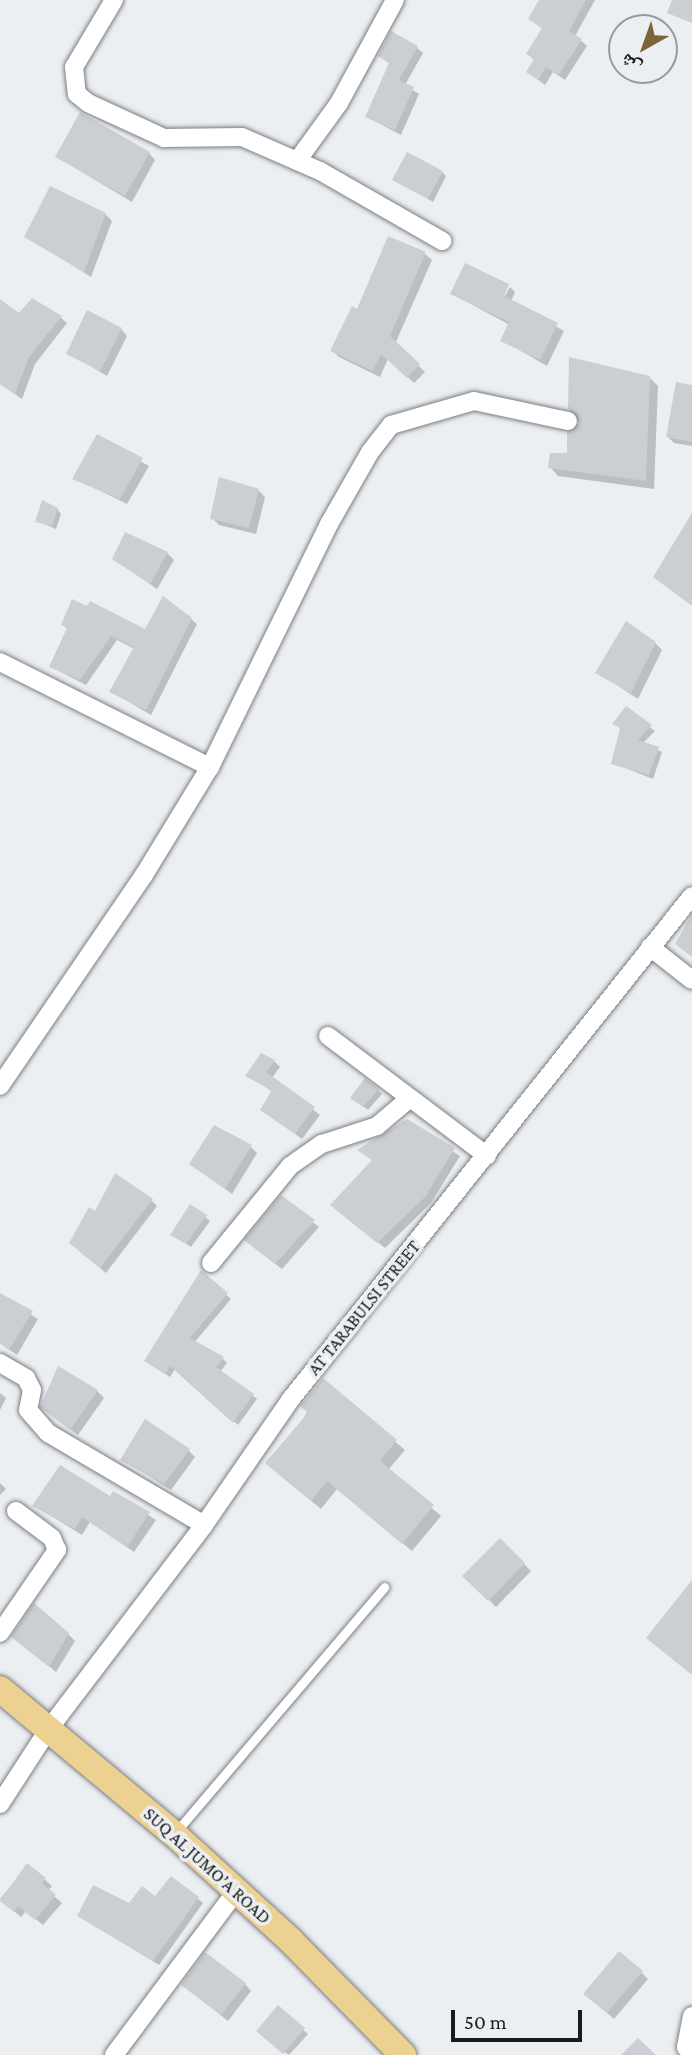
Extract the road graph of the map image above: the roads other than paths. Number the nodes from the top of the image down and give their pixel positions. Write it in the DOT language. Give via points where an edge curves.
graph roads {
  1 [pos="114,0"];
  2 [pos="395,0"];
  3 [pos="297,161"];
  4 [pos="442,241"];
  5 [pos="568,421"];
  6 [pos="0,662"];
  7 [pos="209,767"];
  8 [pos="692,896"];
  9 [pos="650,947"];
  10 [pos="692,980"];
  11 [pos="328,1036"];
  12 [pos="0,1086"];
  13 [pos="410,1098"];
  14 [pos="487,1156"];
  15 [pos="211,1263"];
  16 [pos="0,1363"];
  17 [pos="16,1511"];
  18 [pos="204,1525"];
  19 [pos="384,1587"];
  20 [pos="0,1633"];
  21 [pos="0,1689"];
  22 [pos="48,1730"];
  23 [pos="0,1804"];
  24 [pos="174,1834"];
  25 [pos="234,1894"];
  26 [pos="692,2016"];
  27 [pos="692,2053"];
  28 [pos="114,2055"];
  29 [pos="403,2055"];
  1 -- 3 [label="street" via="74,67 77,94 104,113 163,138 242,137"];
  2 -- 3 [label="street" via="339,103"];
  3 -- 4 [label="street"];
  5 -- 7 [label="street" via="474,401 391,425 329,524"];
  6 -- 7 [label="street"];
  7 -- 12 [label="street" via="144,875"];
  8 -- 9 [label="street, AT TARABULSI STREET"];
  9 -- 10 [label="street"];
  9 -- 14 [label="street, AT TARABULSI STREET"];
  11 -- 13 [label="street"];
  13 -- 14 [label="street"];
  13 -- 15 [label="street" via="377,1126 322,1144 290,1166"];
  14 -- 18 [label="street, AT TARABULSI STREET" via="291,1399"];
  16 -- 18 [label="street" via="26,1378 32,1390 28,1410 48,1433"];
  17 -- 20 [label="street" via="52,1538 57,1550"];
  18 -- 22 [label="street, AT TARABULSI STREET"];
  19 -- 24 [label="lane"];
  21 -- 22 [label="main road, SUQ AL JUMO’A ROAD"];
  22 -- 23 [label="street, AT TARABULSI STREET"];
  22 -- 24 [label="main road, SUQ AL JUMO’A ROAD"];
  24 -- 25 [label="main road, SUQ AL JUMO’A ROAD"];
  25 -- 28 [label="street"];
  25 -- 29 [label="main road, SUQ AL JUMO’A ROAD" via="291,1941"];
  26 -- 27 [label="street" via="686,2047"];
}
